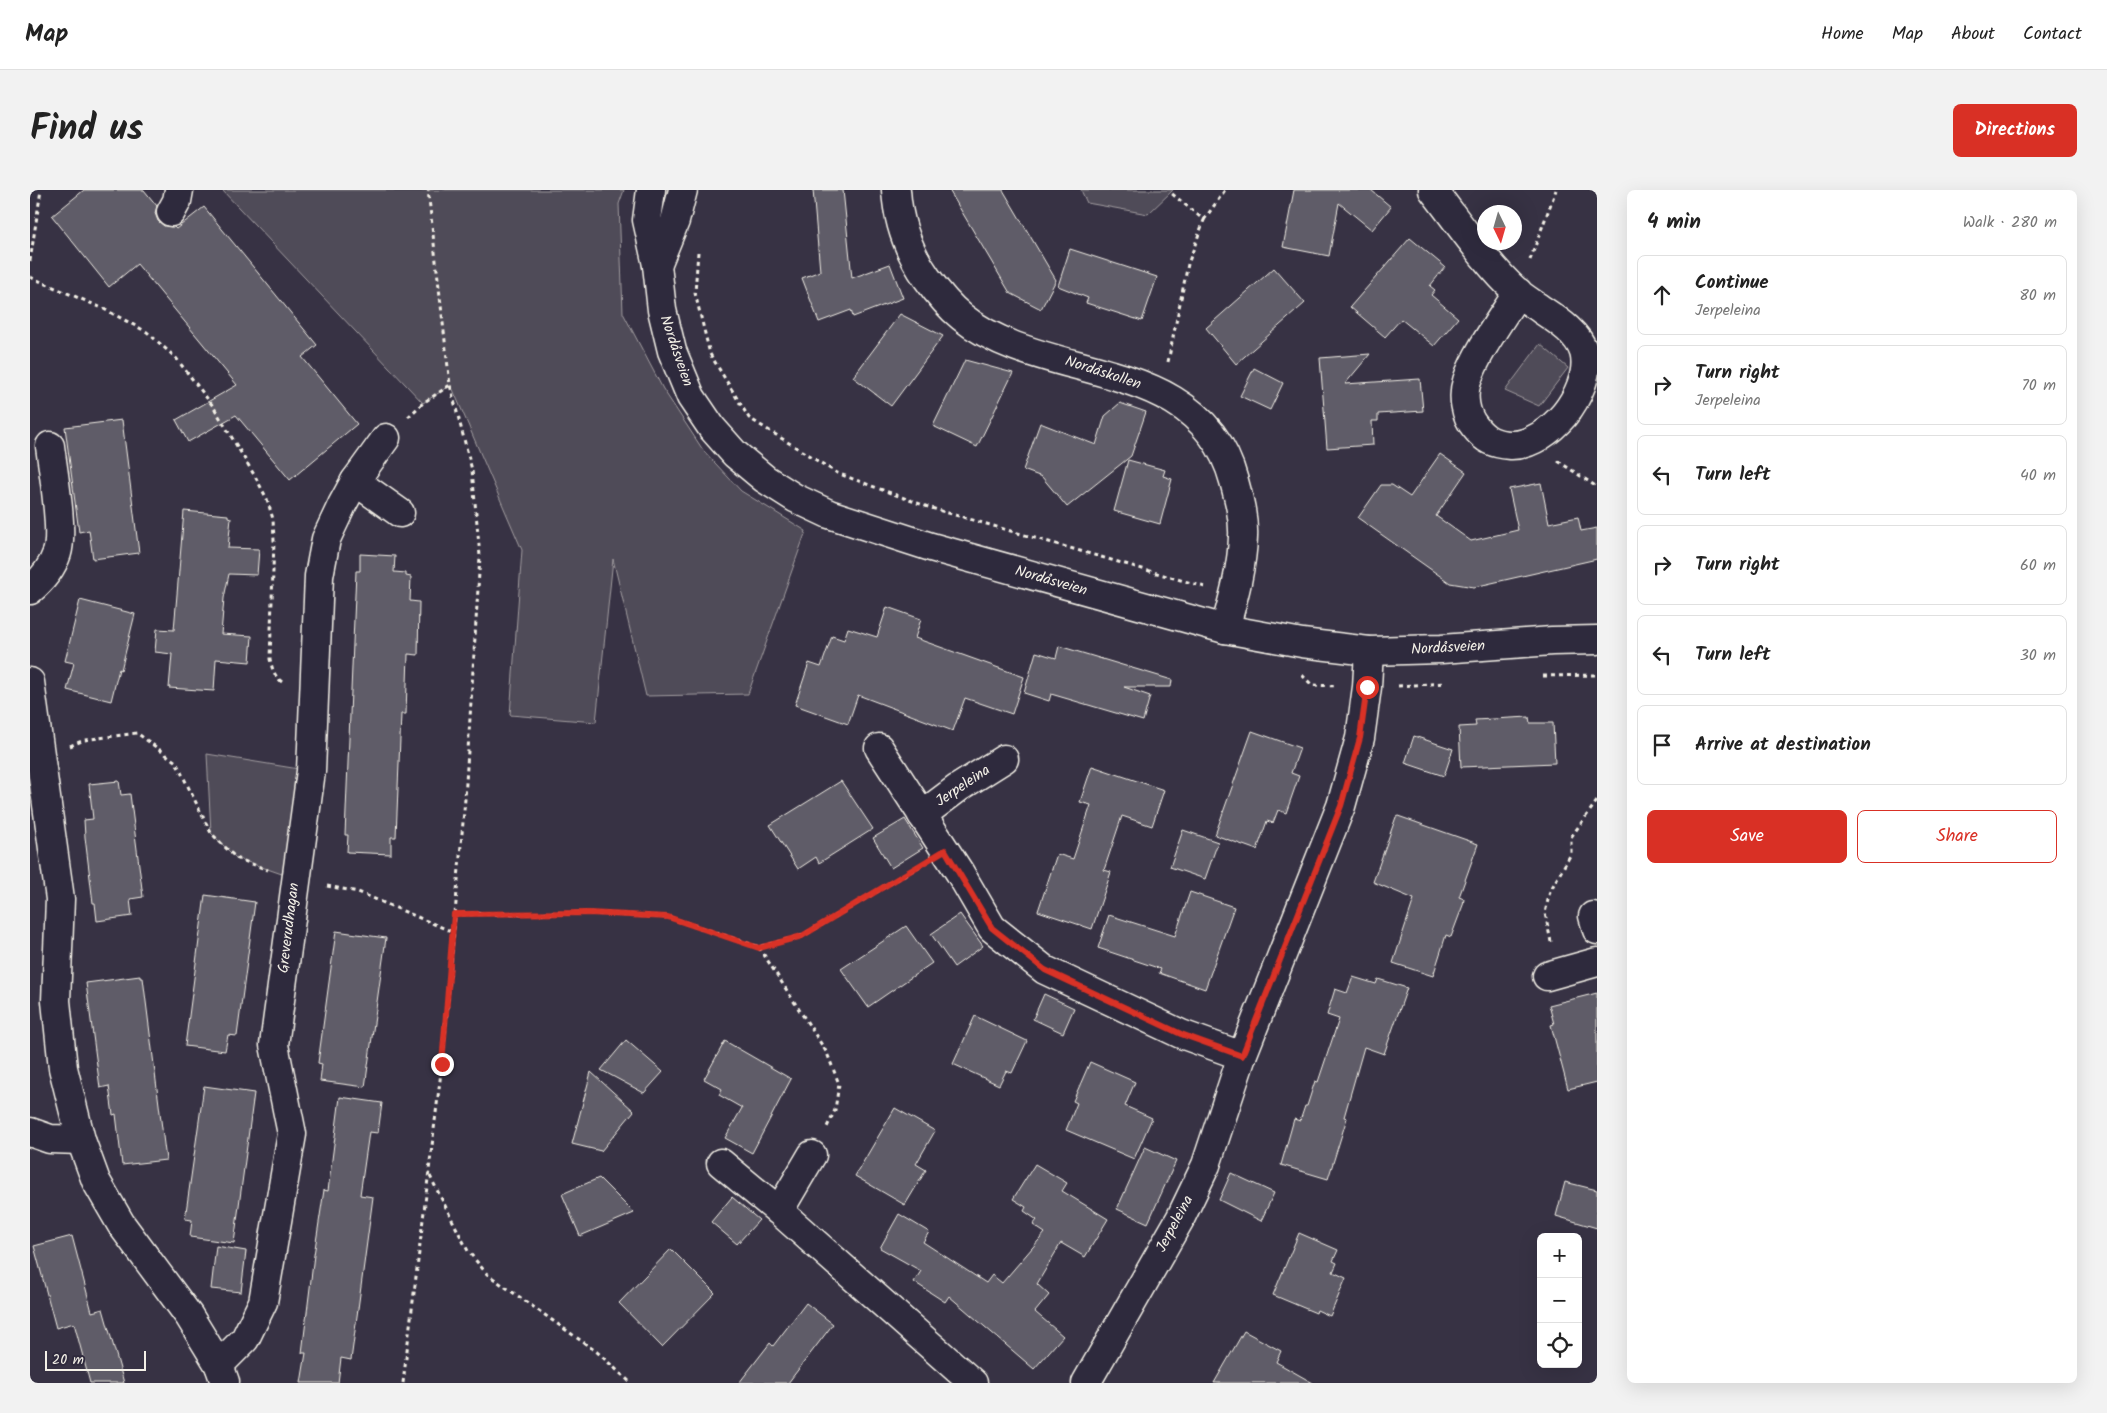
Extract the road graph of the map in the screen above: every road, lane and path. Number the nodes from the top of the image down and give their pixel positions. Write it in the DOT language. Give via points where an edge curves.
graph roads {
  1 [pos="41,190"];
  2 [pos="428,190"];
  3 [pos="651,190"];
  4 [pos="683,190"];
  5 [pos="896,190"];
  6 [pos="1225,190"];
  7 [pos="1433,190"];
  8 [pos="1556,190"];
  9 [pos="1170,192"];
  10 [pos="1204,220"];
  11 [pos="698,249"];
  12 [pos="30,261"];
  13 [pos="657,265"];
  14 [pos="30,277"];
  15 [pos="1518,292"];
  16 [pos="450,385"];
  17 [pos="1161,394"];
  18 [pos="386,438"];
  19 [pos="1536,439"];
  20 [pos="50,446"];
  21 [pos="355,481"];
  22 [pos="1597,487"];
  23 [pos="400,513"];
  24 [pos="30,590"];
  25 [pos="1234,595"];
  26 [pos="1225,629"];
  27 [pos="1597,640"];
  28 [pos="1369,650"];
  29 [pos="30,682"];
  30 [pos="315,692"];
  31 [pos="879,748"];
  32 [pos="42,758"];
  33 [pos="1004,759"];
  34 [pos="1597,800"];
  35 [pos="922,814"];
  36 [pos="945,850"];
  37 [pos="296,880"];
  38 [pos="454,914"];
  39 [pos="453,932"];
  40 [pos="759,948"];
  41 [pos="1597,962"];
  42 [pos="1547,976"];
  43 [pos="1242,1056"];
  44 [pos="30,1132"];
  45 [pos="81,1140"];
  46 [pos="812,1155"];
  47 [pos="721,1163"];
  48 [pos="430,1176"];
  49 [pos="780,1211"];
  50 [pos="222,1374"];
  51 [pos="403,1383"];
  52 [pos="631,1383"];
  53 [pos="973,1383"];
  54 [pos="1086,1383"];
  1 -- 12 [label="path"];
  2 -- 16 [label="path"];
  3 -- 13 [label="street, Nordåsveien" via="647,220"];
  4 -- 13 [label="street, Nordåsveien" via="675,221"];
  5 -- 17 [label="street, Nordåskollen" via="904,236 921,270 962,318 1027,350 1120,376"];
  6 -- 10 [label="path"];
  7 -- 15 [label="street"];
  8 -- 15 [label="path"];
  9 -- 10 [label="path"];
  10 -- 17 [label="path" via="1188,264"];
  11 -- 25 [label="path" via="695,293 710,354 749,418 837,473 931,508"];
  13 -- 26 [label="street, Nordåsveien" via="662,310 672,351 691,397 735,454 794,498 829,514 930,547"];
  14 -- 30 [label="path" via="102,308 146,332 176,358 212,406 256,478 272,519 274,541 269,642 273,671 277,679 288,687"];
  15 -- 19 [label="street" via="1564,326 1575,336 1584,352 1584,381 1572,406"];
  15 -- 19 [label="street" via="1467,381 1465,404 1470,421 1481,436 1494,444 1515,445"];
  16 -- 18 [label="path" via="423,403"];
  16 -- 38 [label="path" via="472,470 480,556"];
  17 -- 25 [label="street, Nordåskollen" via="1204,425 1222,449 1232,472 1241,505 1243,536"];
  18 -- 21 [label="street, Greverudhagan"];
  19 -- 22 [label="path" via="1546,453"];
  20 -- 24 [label="street" via="58,552 47,572"];
  21 -- 23 [label="street"];
  21 -- 30 [label="street, Greverudhagan" via="326,539 319,576"];
  25 -- 26 [label="street, Nordåskollen"];
  26 -- 28 [label="street, Nordåsveien" via="1302,643"];
  27 -- 28 [label="street, Nordåsveien"];
  28 -- 43 [label="street, Jerpeleina" via="1360,738 1341,806"];
  29 -- 32 [label="street, Greverudhagan"];
  30 -- 37 [label="street, Greverudhagan" via="311,771"];
  31 -- 35 [label="street, Jerpeleina"];
  32 -- 37 [label="path" via="84,740 137,733 176,762 211,833 236,858"];
  32 -- 45 [label="street, Greverudhagan" via="60,900 56,1001 63,1068"];
  33 -- 35 [label="street, Jerpeleina"];
  34 -- 42 [label="path" via="1571,837 1571,854 1550,891 1545,913 1552,949 1536,970"];
  35 -- 36 [label="street, Jerpeleina"];
  36 -- 40 [label="path" via="802,936"];
  36 -- 43 [label="street, Jerpeleina" via="992,928 1045,970 1181,1034"];
  37 -- 39 [label="path" via="358,892"];
  37 -- 50 [label="street, Greverudhagan" via="274,1045 292,1134 263,1302 245,1339"];
  38 -- 39 [label="path"];
  38 -- 40 [label="path" via="589,913 668,917"];
  39 -- 48 [label="path"];
  40 -- 46 [label="path" via="827,1053 839,1084 835,1110"];
  41 -- 42 [label="street"];
  43 -- 54 [label="street, Jerpeleina" via="1206,1165 1180,1219"];
  44 -- 45 [label="street" via="50,1140"];
  45 -- 50 [label="street, Greverudhagan" via="96,1181 121,1224 189,1316"];
  46 -- 49 [label="street"];
  47 -- 49 [label="street"];
  48 -- 51 [label="path"];
  48 -- 52 [label="path" via="468,1251 487,1274 597,1352"];
  49 -- 53 [label="street"];
}
